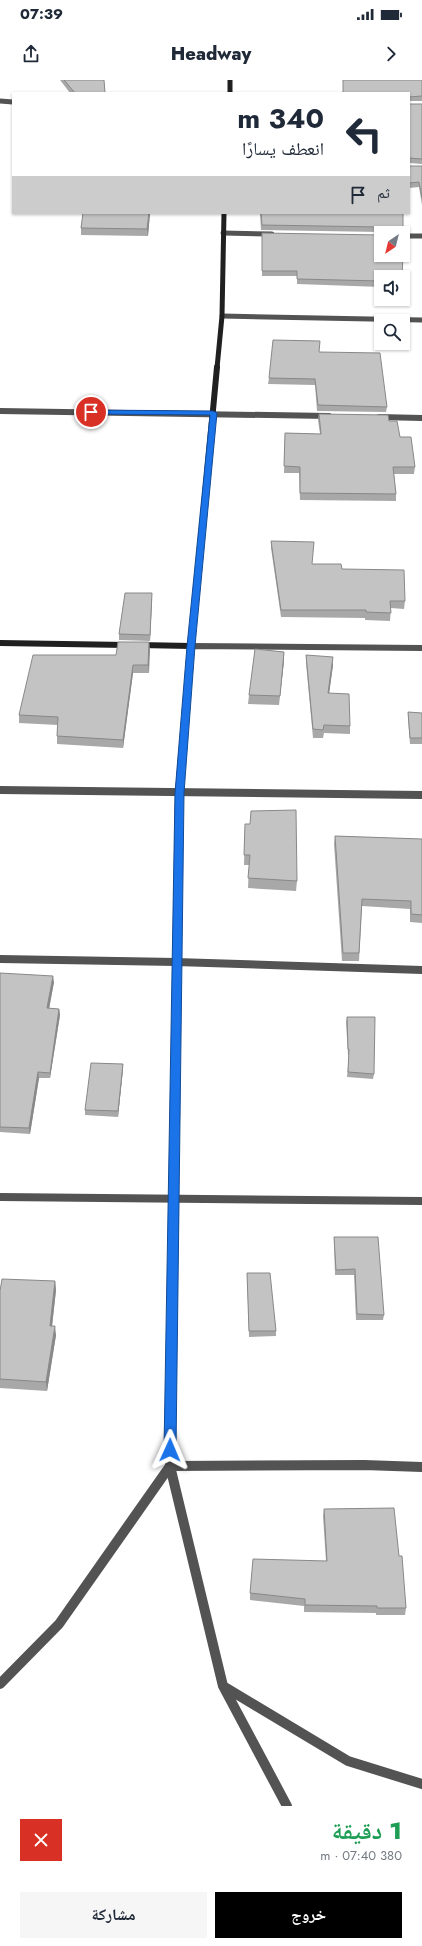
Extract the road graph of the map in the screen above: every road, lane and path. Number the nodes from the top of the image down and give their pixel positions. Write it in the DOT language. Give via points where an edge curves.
graph roads {
  1 [pos="230,80"];
  2 [pos="230,92"];
  3 [pos="0,101"];
  4 [pos="12,102"];
  5 [pos="224,214"];
  6 [pos="223,234"];
  7 [pos="278,234"];
  8 [pos="410,236"];
  9 [pos="422,236"];
  10 [pos="222,316"];
  11 [pos="422,320"];
  12 [pos="0,411"];
  13 [pos="213,413"];
  14 [pos="337,416"];
  15 [pos="376,417"];
  16 [pos="422,418"];
  17 [pos="0,643"];
  18 [pos="191,646"];
  19 [pos="422,648"];
  20 [pos="0,790"];
  21 [pos="179,793"];
  22 [pos="422,794"];
  23 [pos="0,959"];
  24 [pos="176,962"];
  25 [pos="422,970"];
  26 [pos="0,1197"];
  27 [pos="173,1198"];
  28 [pos="422,1201"];
  29 [pos="170,1466"];
  30 [pos="422,1467"];
  31 [pos="0,1684"];
  32 [pos="223,1686"];
  33 [pos="422,1784"];
  34 [pos="287,1806"];
  1 -- 2 [label="main road"];
  3 -- 4 [label="street"];
  5 -- 6 [label="main road"];
  6 -- 7 [label="street"];
  6 -- 10 [label="main road"];
  8 -- 9 [label="street"];
  10 -- 11 [label="street"];
  10 -- 13 [label="main road"];
  12 -- 13 [label="street"];
  13 -- 14 [label="street"];
  13 -- 18 [label="main road"];
  15 -- 16 [label="street"];
  17 -- 18 [label="main road"];
  18 -- 19 [label="street"];
  18 -- 21 [label="street"];
  20 -- 21 [label="street"];
  21 -- 22 [label="street"];
  21 -- 24 [label="street"];
  23 -- 24 [label="street"];
  24 -- 25 [label="street"];
  24 -- 27 [label="street"];
  26 -- 27 [label="street"];
  27 -- 28 [label="street"];
  27 -- 29 [label="street"];
  29 -- 30 [label="street"];
  29 -- 31 [label="street" via="60,1624"];
  29 -- 32 [label="street"];
  32 -- 33 [label="street" via="348,1761"];
  32 -- 34 [label="street"];
}
